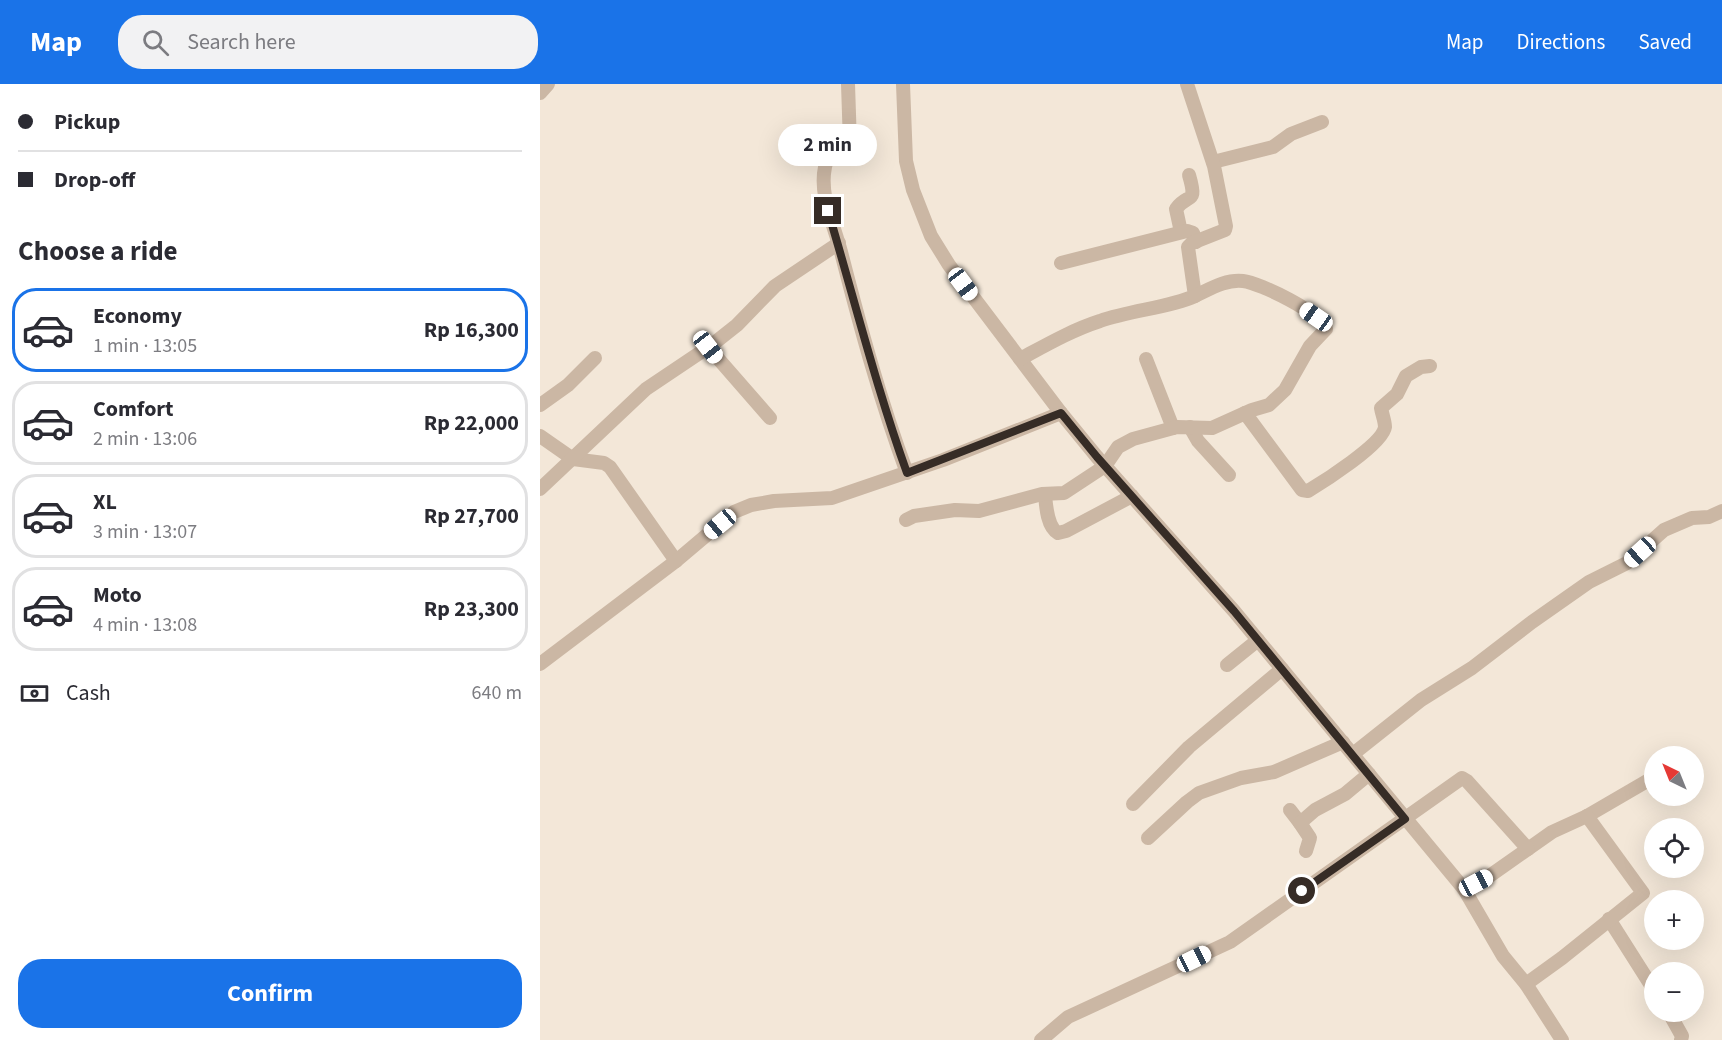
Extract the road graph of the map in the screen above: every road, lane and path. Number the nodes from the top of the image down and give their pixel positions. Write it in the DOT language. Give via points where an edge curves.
graph roads {
  1 [pos="549,84"];
  2 [pos="848,84"];
  3 [pos="903,84"];
  4 [pos="1187,84"];
  5 [pos="540,93"];
  6 [pos="1322,122"];
  7 [pos="1213,162"];
  8 [pos="1189,175"];
  9 [pos="1181,232"];
  10 [pos="1196,242"];
  11 [pos="839,243"];
  12 [pos="1061,263"];
  13 [pos="1195,296"];
  14 [pos="708,347"];
  15 [pos="595,358"];
  16 [pos="1020,359"];
  17 [pos="1146,359"];
  18 [pos="1430,366"];
  19 [pos="540,405"];
  20 [pos="1061,413"];
  21 [pos="1245,413"];
  22 [pos="770,418"];
  23 [pos="1171,421"];
  24 [pos="1190,427"];
  25 [pos="540,436"];
  26 [pos="573,459"];
  27 [pos="1101,462"];
  28 [pos="907,473"];
  29 [pos="1229,475"];
  30 [pos="540,489"];
  31 [pos="1045,494"];
  32 [pos="1132,496"];
  33 [pos="1722,511"];
  34 [pos="906,520"];
  35 [pos="676,561"];
  36 [pos="1258,640"];
  37 [pos="540,664"];
  38 [pos="1227,665"];
  39 [pos="1282,669"];
  40 [pos="1343,742"];
  41 [pos="1353,754"];
  42 [pos="1369,774"];
  43 [pos="1644,783"];
  44 [pos="1132,804"];
  45 [pos="1290,810"];
  46 [pos="1587,816"];
  47 [pos="1405,819"];
  48 [pos="1300,823"];
  49 [pos="1148,838"];
  50 [pos="1528,849"];
  51 [pos="1306,850"];
  52 [pos="1464,889"];
  53 [pos="1609,919"];
  54 [pos="1644,974"];
  55 [pos="1526,984"];
  56 [pos="1674,1022"];
  57 [pos="1041,1040"];
  58 [pos="1562,1040"];
  59 [pos="1681,1040"];
  1 -- 5 [label="street"];
  2 -- 11 [label="street" via="850,144 846,151 831,157 825,167 825,200"];
  3 -- 16 [label="street" via="906,161 931,236"];
  4 -- 7 [label="street"];
  6 -- 7 [label="street" via="1291,134 1273,147"];
  7 -- 10 [label="street" via="1226,226 1218,234"];
  8 -- 9 [label="street" via="1191,199 1179,204 1175,212"];
  9 -- 10 [label="street" via="1191,231"];
  9 -- 12 [label="street"];
  10 -- 13 [label="street" via="1188,247"];
  11 -- 14 [label="street" via="775,286 737,325"];
  11 -- 28 [label="street" via="862,334"];
  13 -- 16 [label="street" via="1100,321"];
  13 -- 21 [label="street" via="1217,285 1243,281 1291,300 1326,328 1310,346 1285,390 1269,405"];
  14 -- 22 [label="street"];
  14 -- 26 [label="street" via="646,389"];
  15 -- 19 [label="street" via="568,386"];
  16 -- 20 [label="street"];
  17 -- 23 [label="street"];
  18 -- 21 [label="street" via="1406,376 1397,394 1381,408 1385,426 1381,435 1350,464 1308,491 1303,491"];
  20 -- 27 [label="street"];
  20 -- 28 [label="street"];
  21 -- 24 [label="street" via="1212,428"];
  23 -- 24 [label="street"];
  23 -- 27 [label="street" via="1118,447"];
  24 -- 29 [label="street"];
  25 -- 26 [label="street"];
  26 -- 30 [label="street"];
  26 -- 35 [label="street" via="610,467"];
  27 -- 31 [label="street" via="1064,493"];
  27 -- 32 [label="street"];
  28 -- 35 [label="street" via="832,498 751,504 734,512"];
  31 -- 32 [label="street" via="1051,524 1058,533"];
  31 -- 34 [label="street" via="979,511 955,510"];
  32 -- 36 [label="street"];
  33 -- 41 [label="street" via="1664,530 1627,563 1590,582 1532,622 1473,668 1421,700"];
  35 -- 37 [label="street"];
  36 -- 38 [label="street"];
  36 -- 39 [label="street"];
  39 -- 40 [label="street"];
  39 -- 44 [label="street" via="1189,747"];
  40 -- 41 [label="street"];
  40 -- 49 [label="street" via="1274,772 1241,778 1199,794"];
  41 -- 42 [label="street"];
  42 -- 47 [label="street"];
  42 -- 48 [label="street"];
  43 -- 46 [label="street"];
  45 -- 48 [label="street"];
  46 -- 50 [label="street" via="1552,832"];
  46 -- 53 [label="street" via="1644,891"];
  47 -- 50 [label="street" via="1464,778"];
  47 -- 52 [label="street"];
  47 -- 57 [label="street" via="1230,942 1068,1017"];
  48 -- 51 [label="street" via="1310,838"];
  50 -- 52 [label="street"];
  52 -- 55 [label="street" via="1503,956"];
  53 -- 54 [label="street"];
  53 -- 55 [label="street"];
  55 -- 58 [label="street"];
  56 -- 59 [label="street"];
}
